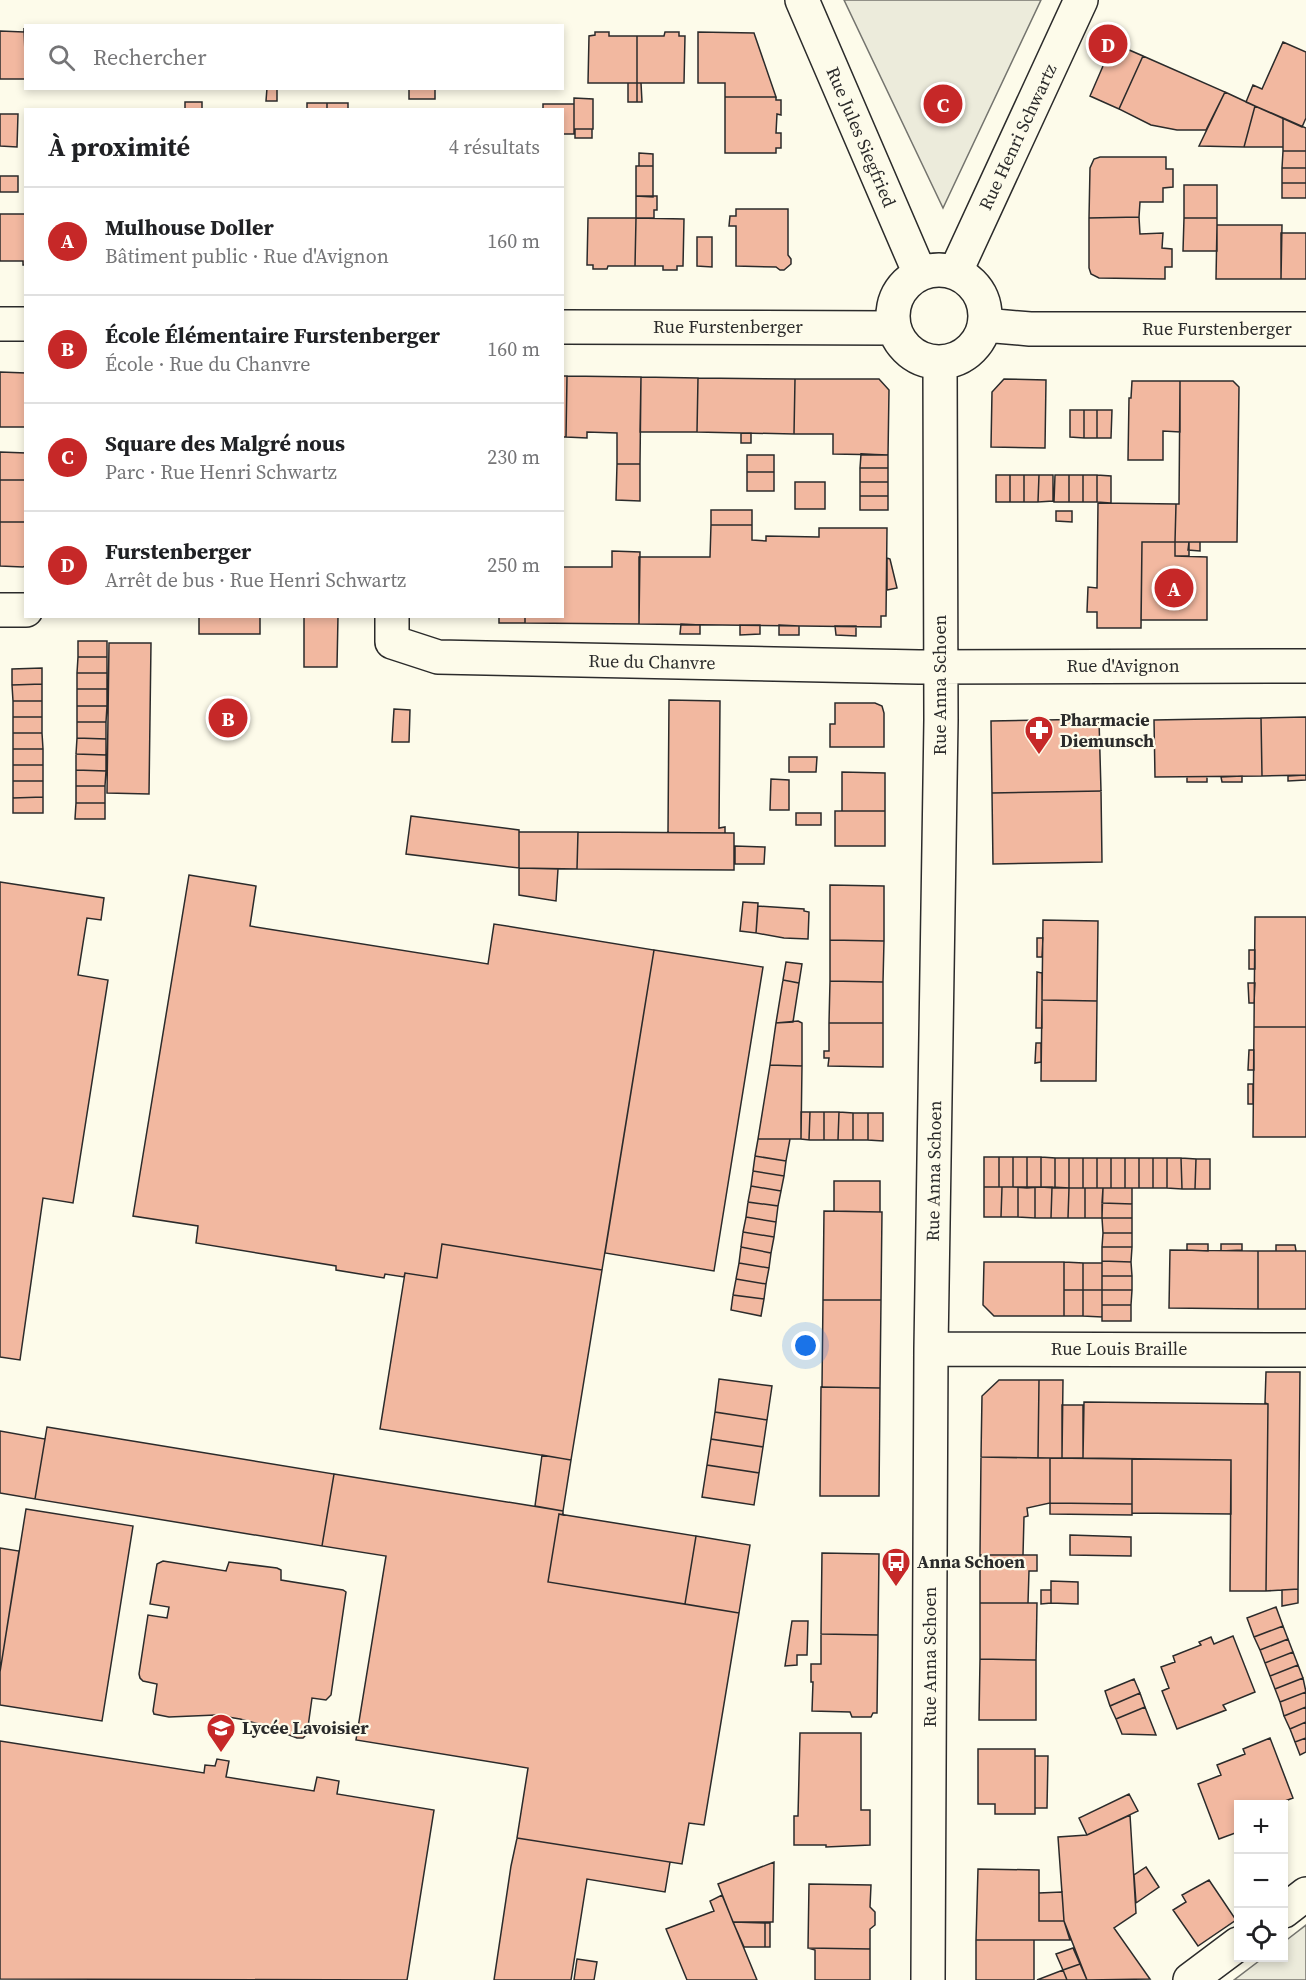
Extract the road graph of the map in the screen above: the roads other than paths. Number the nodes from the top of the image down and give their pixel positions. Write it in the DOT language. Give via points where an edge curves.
graph roads {
  1 [pos="802,0"];
  2 [pos="1081,0"];
  3 [pos="955,273"];
  4 [pos="920,274"];
  5 [pos="0,324"];
  6 [pos="24,324"];
  7 [pos="984,325"];
  8 [pos="564,327"];
  9 [pos="894,328"];
  10 [pos="1306,329"];
  11 [pos="940,362"];
  12 [pos="0,610"];
  13 [pos="24,610"];
  14 [pos="392,618"];
  15 [pos="940,666"];
  16 [pos="1306,666"];
  17 [pos="931,1349"];
  18 [pos="1306,1350"];
  19 [pos="1306,1894"];
  20 [pos="1288,1908"];
  21 [pos="1234,1948"];
  22 [pos="928,1980"];
  23 [pos="1190,1980"];
  1 -- 4 [label="street, Rue Jules Siegfried"];
  2 -- 3 [label="street, Rue Henri Schwartz"];
  3 -- 4 [label="street" via="943,270"];
  3 -- 7 [label="street" via="979,294 985,312"];
  4 -- 9 [label="street" via="898,297"];
  5 -- 6 [label="street"];
  7 -- 10 [label="street, Rue Furstenberger" via="1030,329"];
  7 -- 11 [label="street" via="969,352"];
  8 -- 9 [label="street, Rue Furstenberger"];
  9 -- 11 [label="street" via="911,353"];
  11 -- 15 [label="street, Rue Anna Schoen"];
  12 -- 13 [label="street"];
  14 -- 15 [label="street, Rue du Chanvre" via="392,642 438,657"];
  15 -- 16 [label="street, Rue d'Avignon"];
  15 -- 17 [label="street, Rue Anna Schoen"];
  17 -- 18 [label="street, Rue Louis Braille"];
  17 -- 22 [label="street, Rue Anna Schoen"];
  19 -- 20 [label="street"];
  21 -- 23 [label="street"];
}
